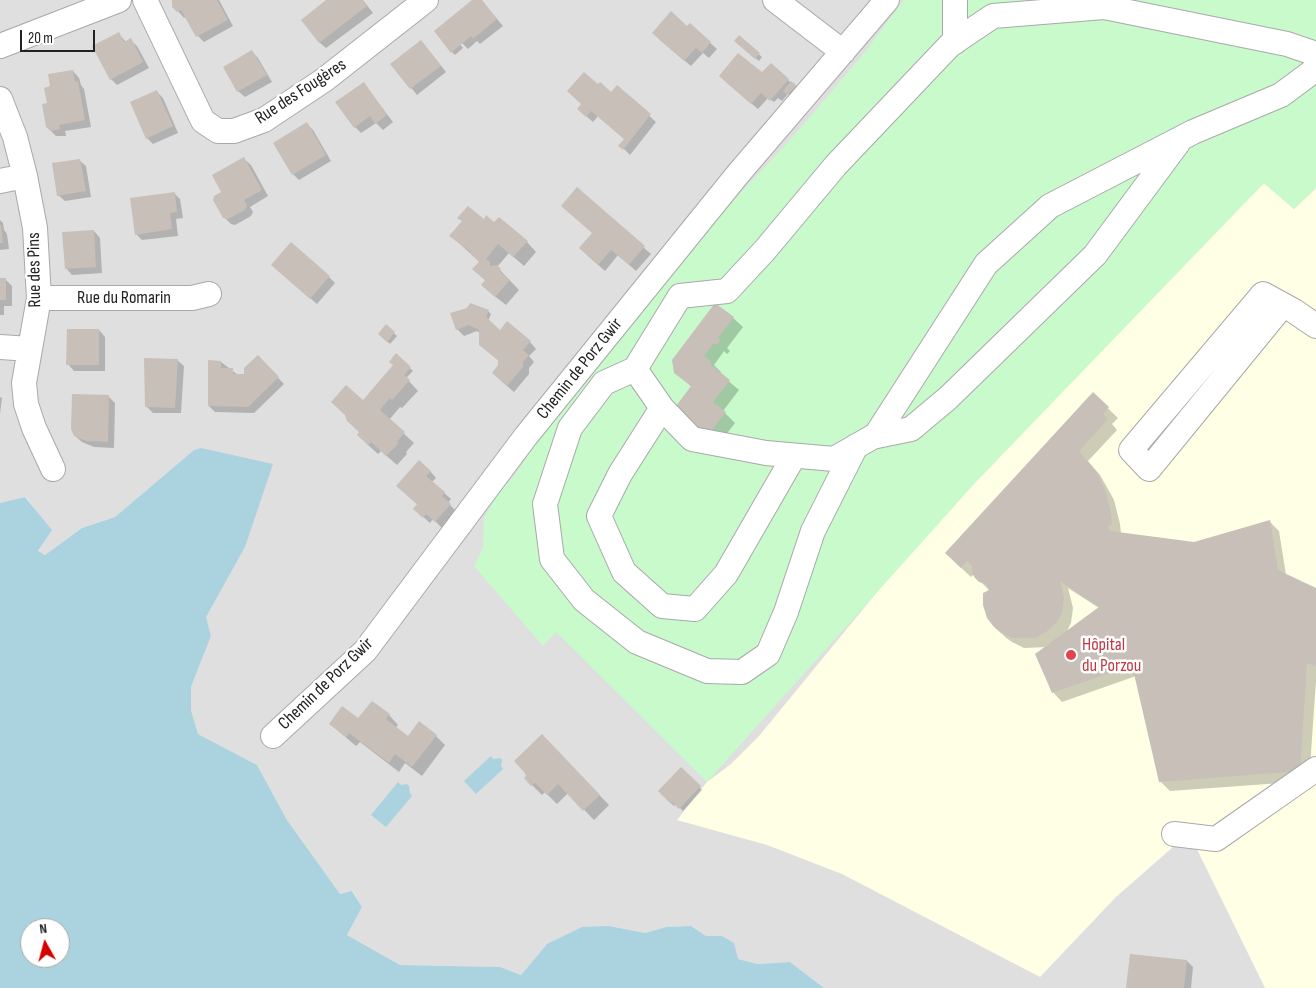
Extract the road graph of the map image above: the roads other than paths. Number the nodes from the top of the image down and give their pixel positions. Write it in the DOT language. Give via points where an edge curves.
graph roads {
  1 [pos="118,0"];
  2 [pos="145,0"];
  3 [pos="426,0"];
  4 [pos="775,0"];
  5 [pos="887,0"];
  6 [pos="955,0"];
  7 [pos="955,42"];
  8 [pos="0,46"];
  9 [pos="843,52"];
  10 [pos="1316,54"];
  11 [pos="1316,69"];
  12 [pos="0,99"];
  13 [pos="1182,138"];
  14 [pos="25,176"];
  15 [pos="0,181"];
  16 [pos="209,294"];
  17 [pos="39,298"];
  18 [pos="1273,299"];
  19 [pos="1316,326"];
  20 [pos="0,347"];
  21 [pos="30,349"];
  22 [pos="635,369"];
  23 [pos="662,408"];
  24 [pos="864,442"];
  25 [pos="794,456"];
  26 [pos="53,468"];
  27 [pos="272,736"];
  28 [pos="1316,768"];
  29 [pos="1174,834"];
  1 -- 8 [label="street"];
  2 -- 3 [label="street, Rue des Fougères" via="203,121 218,130 234,131 264,120 324,80"];
  4 -- 9 [label="street"];
  5 -- 9 [label="street, Chemin de Porz Gwir"];
  6 -- 7 [label="street"];
  7 -- 10 [label="street" via="993,16 1104,7 1287,44"];
  7 -- 22 [label="street" via="836,166 727,291 680,296"];
  9 -- 27 [label="street, Chemin de Porz Gwir" via="732,181 526,436 365,651"];
  11 -- 13 [label="street" via="1281,96"];
  12 -- 14 [label="street, Rue des Pins" via="15,137"];
  13 -- 24 [label="street" via="1095,255 948,398 911,429"];
  13 -- 24 [label="street" via="1050,206 986,264 876,435"];
  14 -- 15 [label="street"];
  14 -- 17 [label="street, Rue des Pins" via="35,228"];
  16 -- 17 [label="street, Rue du Romarin" via="192,298"];
  17 -- 21 [label="street, Rue des Pins"];
  18 -- 18 [label="street" via="1130,450 1148,469"];
  18 -- 19 [label="street"];
  20 -- 21 [label="street"];
  21 -- 26 [label="street, Rue des Pins" via="24,383 26,404"];
  22 -- 23 [label="street"];
  22 -- 24 [label="street" via="604,383 570,428 545,504 552,559 584,600 637,642 707,671 742,672 768,654 813,531"];
  23 -- 25 [label="street" via="692,438"];
  23 -- 25 [label="street" via="620,474 599,516 624,572 662,606 695,610 726,574"];
  24 -- 25 [label="street" via="834,459"];
  28 -- 29 [label="street" via="1216,839"];
}
